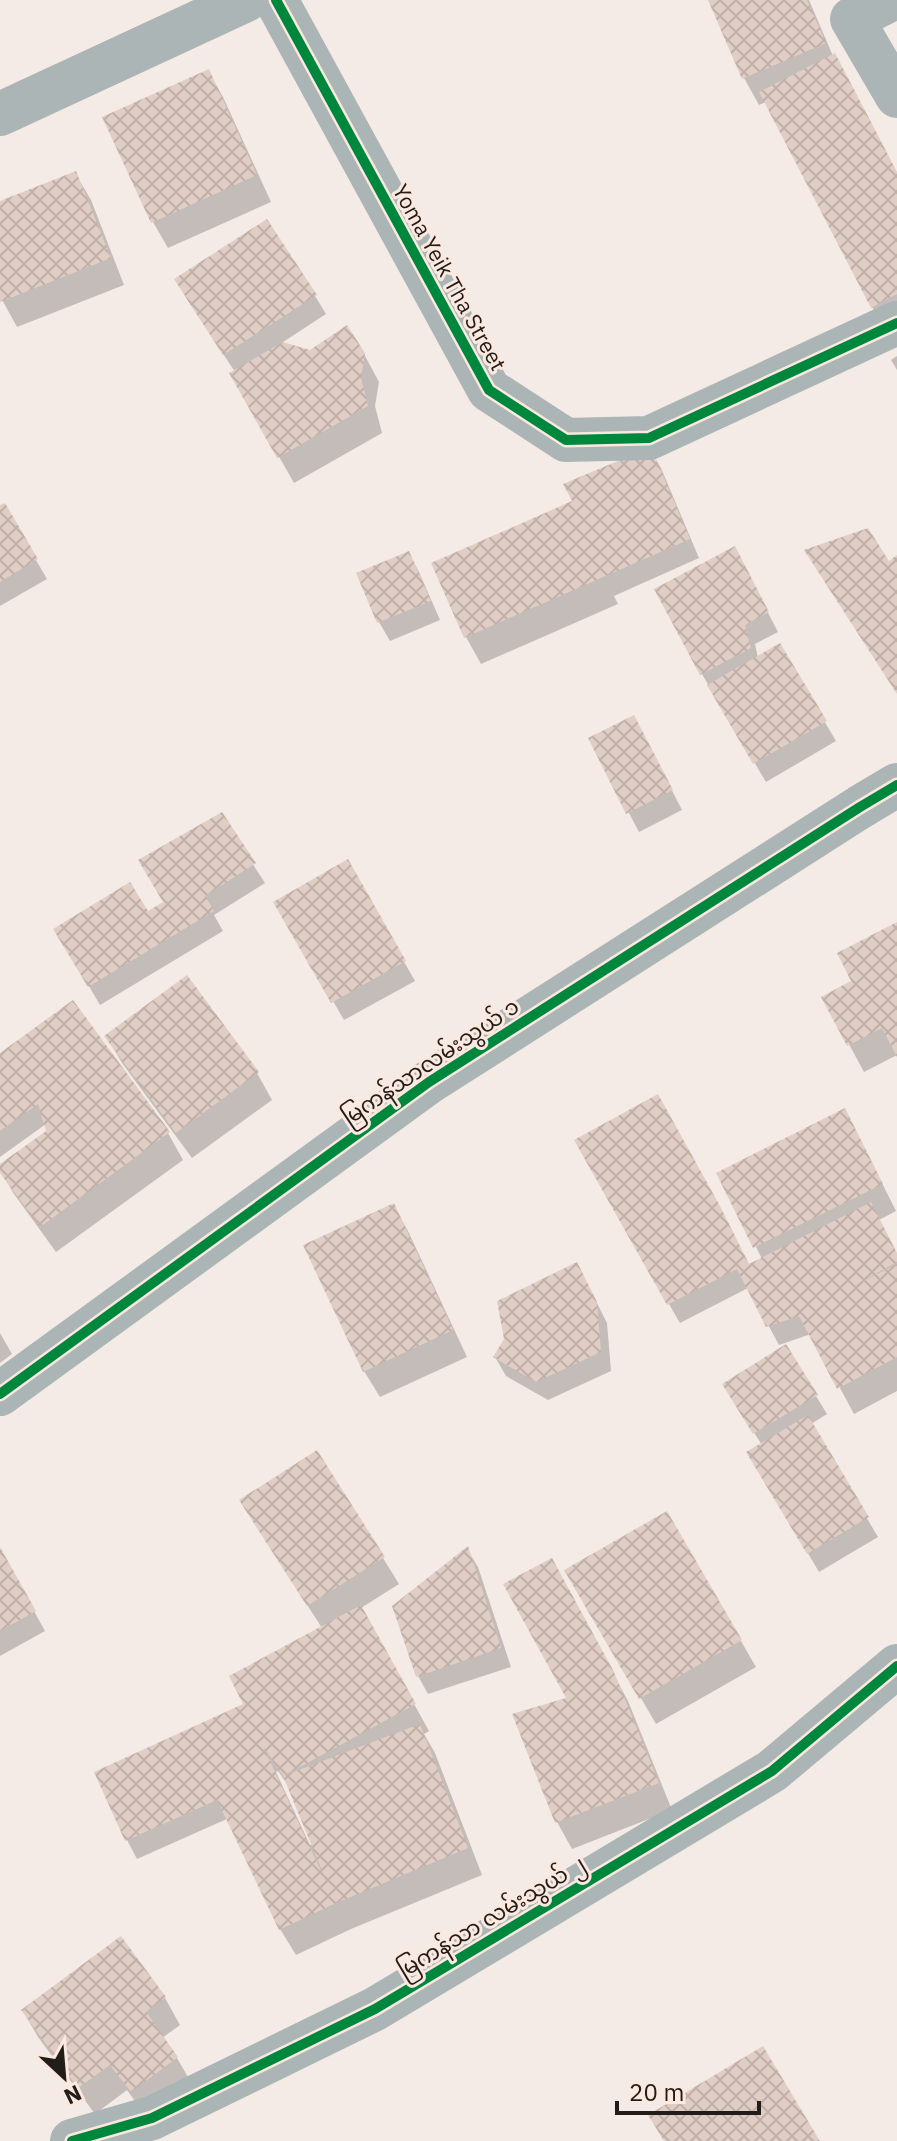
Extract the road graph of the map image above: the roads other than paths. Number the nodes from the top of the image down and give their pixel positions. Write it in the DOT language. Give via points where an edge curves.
graph roads {
  1 [pos="246,0"];
  2 [pos="276,0"];
  3 [pos="871,9"];
  4 [pos="897,96"];
  5 [pos="0,114"];
  6 [pos="897,323"];
  7 [pos="897,785"];
  8 [pos="0,1394"];
  9 [pos="897,1666"];
  10 [pos="72,2141"];
  1 -- 5 [label="street"];
  2 -- 6 [label="street, Yoma Yeik Tha Street" via="489,390 566,440 649,438"];
  3 -- 4 [label="street"];
  7 -- 8 [label="street, မြကန်သာလမ်းသွယ် ၁" via="429,1082"];
  9 -- 10 [label="street, မြကန်သာ လမ်းသွယ် ၂" via="772,1771 375,2009 152,2118"];
}
